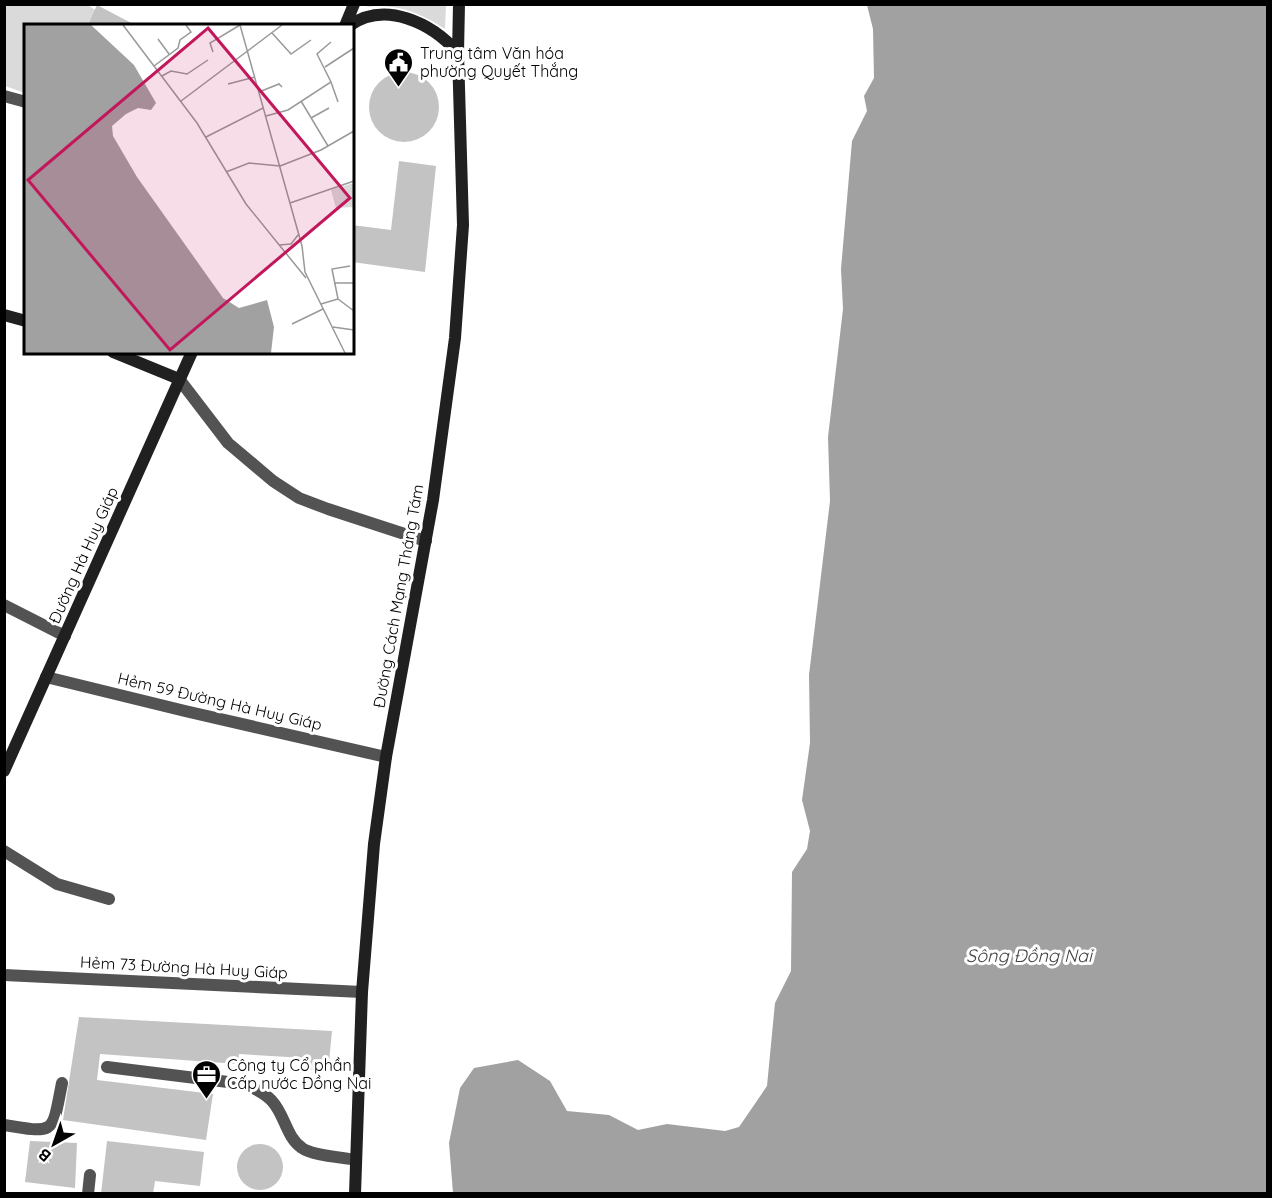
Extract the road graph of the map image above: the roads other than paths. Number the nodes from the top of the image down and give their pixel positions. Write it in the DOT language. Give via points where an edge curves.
graph roads {
  1 [pos="354,4"];
  2 [pos="459,4"];
  3 [pos="348,24"];
  4 [pos="350,24"];
  5 [pos="458,53"];
  6 [pos="4,96"];
  7 [pos="24,101"];
  8 [pos="4,315"];
  9 [pos="24,320"];
  10 [pos="118,354"];
  11 [pos="191,354"];
  12 [pos="179,379"];
  13 [pos="426,541"];
  14 [pos="4,605"];
  15 [pos="65,636"];
  16 [pos="46,676"];
  17 [pos="7,757"];
  18 [pos="386,757"];
  19 [pos="4,771"];
  20 [pos="4,851"];
  21 [pos="109,899"];
  22 [pos="4,975"];
  23 [pos="362,992"];
  24 [pos="106,1068"];
  25 [pos="62,1083"];
  26 [pos="4,1125"];
  27 [pos="356,1160"];
  28 [pos="90,1175"];
  29 [pos="88,1194"];
  30 [pos="355,1194"];
  1 -- 3 [label="main road"];
  2 -- 5 [label="main road, Đường Cách Mạng Tháng Tám"];
  4 -- 5 [label="main road" via="366,15 402,16 421,22 446,39"];
  5 -- 13 [label="main road, Đường Cách Mạng Tháng Tám" via="463,225 455,338"];
  6 -- 7 [label="street"];
  8 -- 9 [label="main road"];
  10 -- 12 [label="main road"];
  11 -- 12 [label="main road, Đường Hà Huy Giáp"];
  12 -- 13 [label="street" via="228,443 273,481 299,498 327,509"];
  12 -- 15 [label="main road, Đường Hà Huy Giáp"];
  13 -- 18 [label="main road, Đường Cách Mạng Tháng Tám"];
  14 -- 15 [label="street"];
  15 -- 16 [label="main road, Đường Hà Huy Giáp"];
  16 -- 17 [label="main road, Đường Hà Huy Giáp"];
  16 -- 18 [label="street, Hẻm 59 Đường Hà Huy Giáp"];
  17 -- 19 [label="main road, Đường Hà Huy Giáp"];
  18 -- 23 [label="main road, Đường Cách Mạng Tháng Tám" via="374,844"];
  20 -- 21 [label="street" via="57,884"];
  22 -- 23 [label="street, Hẻm 73 Đường Hà Huy Giáp"];
  23 -- 27 [label="main road, Đường Cách Mạng Tháng Tám"];
  24 -- 27 [label="street" via="255,1088 272,1101 301,1148"];
  25 -- 26 [label="street" via="54,1121 49,1127 34,1130"];
  27 -- 30 [label="main road, Đường Cách Mạng Tháng Tám"];
  28 -- 29 [label="street"];
}
